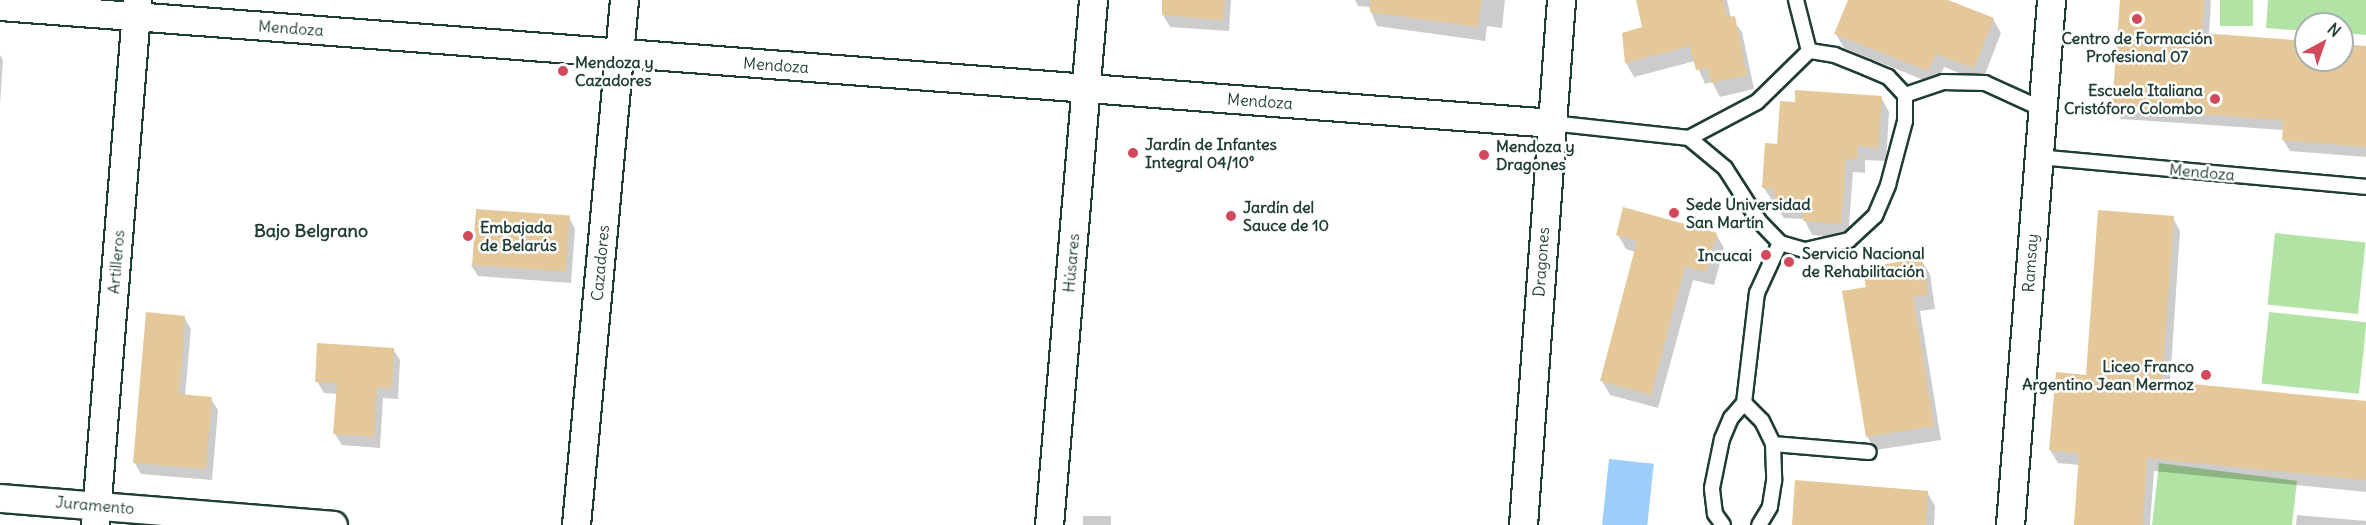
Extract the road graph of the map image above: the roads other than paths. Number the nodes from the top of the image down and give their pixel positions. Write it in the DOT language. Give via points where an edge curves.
graph roads {
  1 [pos="624,0"];
  2 [pos="1093,0"];
  3 [pos="1561,0"];
  4 [pos="1796,0"];
  5 [pos="2051,0"];
  6 [pos="0,6"];
  7 [pos="137,8"];
  8 [pos="1809,51"];
  9 [pos="620,53"];
  10 [pos="1086,88"];
  11 [pos="1905,95"];
  12 [pos="2042,109"];
  13 [pos="1551,123"];
  14 [pos="1689,138"];
  15 [pos="2038,157"];
  16 [pos="2366,187"];
  17 [pos="1780,243"];
  18 [pos="1744,403"];
  19 [pos="1773,444"];
  20 [pos="1869,452"];
  21 [pos="0,498"];
  22 [pos="96,515"];
  23 [pos="333,525"];
  24 [pos="576,525"];
  25 [pos="1049,525"];
  26 [pos="1523,525"];
  27 [pos="1722,525"];
  28 [pos="1759,525"];
  29 [pos="2010,525"];
  1 -- 9 [label="street, Cazadores"];
  2 -- 10 [label="street, Húsares"];
  3 -- 13 [label="street, Dragones"];
  4 -- 8 [label="lane"];
  5 -- 12 [label="street, Ramsay"];
  6 -- 7 [label="street, Mendoza"];
  7 -- 9 [label="street, Mendoza"];
  7 -- 22 [label="street, Artilleros"];
  8 -- 11 [label="lane" via="1835,55 1868,68 1888,78"];
  8 -- 14 [label="lane" via="1756,102"];
  9 -- 10 [label="street, Mendoza"];
  9 -- 24 [label="street, Cazadores"];
  10 -- 13 [label="street, Mendoza"];
  10 -- 25 [label="street, Húsares"];
  11 -- 12 [label="lane" via="1943,82 1985,83"];
  11 -- 17 [label="lane" via="1905,121 1875,216 1849,240 1805,250"];
  12 -- 15 [label="street, Ramsay"];
  13 -- 14 [label="lane"];
  13 -- 26 [label="street, Dragones"];
  14 -- 17 [label="lane" via="1725,168 1759,222"];
  15 -- 16 [label="lane, Mendoza"];
  15 -- 29 [label="street, Ramsay"];
  17 -- 18 [label="lane" via="1756,293"];
  18 -- 19 [label="lane" via="1761,421"];
  18 -- 27 [label="lane" via="1731,418 1722,439 1712,488 1715,514"];
  19 -- 20 [label="lane"];
  19 -- 28 [label="lane" via="1770,507"];
  21 -- 22 [label="street, Juramento"];
  22 -- 23 [label="street, Juramento"];
}
